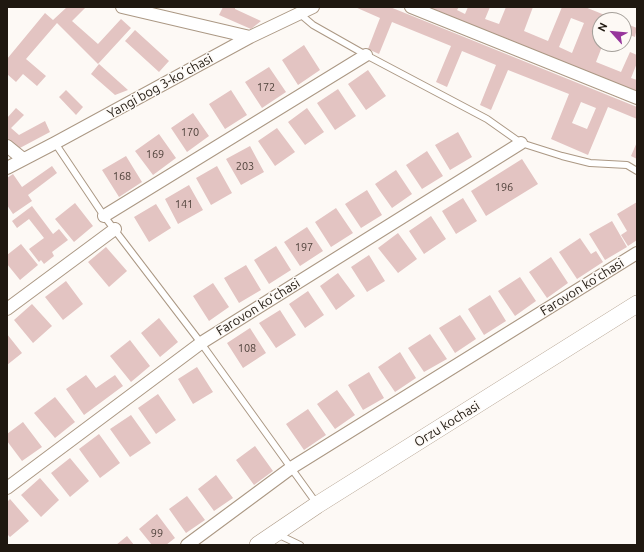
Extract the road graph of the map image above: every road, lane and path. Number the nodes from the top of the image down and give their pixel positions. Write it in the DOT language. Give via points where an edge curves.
graph roads {
  1 [pos="122,7"];
  2 [pos="313,7"];
  3 [pos="411,7"];
  4 [pos="300,14"];
  5 [pos="250,37"];
  6 [pos="366,55"];
  7 [pos="637,98"];
  8 [pos="55,143"];
  9 [pos="521,143"];
  10 [pos="7,146"];
  11 [pos="22,159"];
  12 [pos="7,168"];
  13 [pos="637,171"];
  14 [pos="104,216"];
  15 [pos="115,229"];
  16 [pos="637,253"];
  17 [pos="637,304"];
  18 [pos="7,309"];
  19 [pos="201,343"];
  20 [pos="291,468"];
  21 [pos="7,488"];
  22 [pos="317,505"];
  23 [pos="275,536"];
  24 [pos="187,545"];
  25 [pos="258,545"];
  26 [pos="300,545"];
  1 -- 5 [label="street"];
  2 -- 4 [label="street, Yangi bog 3-koʼchasi"];
  3 -- 7 [label="street"];
  4 -- 5 [label="street, Yangi bog 3-koʼchasi"];
  4 -- 6 [label="lane" via="313,25"];
  5 -- 8 [label="street, Yangi bog 3-koʼchasi"];
  6 -- 9 [label="lane" via="487,119"];
  6 -- 14 [label="street"];
  8 -- 11 [label="street, Yangi bog 3-koʼchasi"];
  8 -- 14 [label="lane"];
  9 -- 13 [label="lane" via="590,163 627,165"];
  9 -- 19 [label="street, Farovon koʻchasi"];
  10 -- 11 [label="street"];
  11 -- 12 [label="street, Yangi bog 3-koʼchasi"];
  14 -- 15 [label="lane"];
  15 -- 18 [label="street"];
  15 -- 19 [label="lane"];
  16 -- 20 [label="street, Farovon koʻchasi"];
  17 -- 22 [label="main road, Orzu kochasi"];
  19 -- 20 [label="lane"];
  19 -- 21 [label="street, Farovon koʻchasi"];
  20 -- 22 [label="lane"];
  20 -- 24 [label="street, Farovon koʻchasi"];
  22 -- 23 [label="main road, Orzu kochasi"];
  23 -- 25 [label="main road, Orzu kochasi"];
  23 -- 26 [label="lane"];
}
